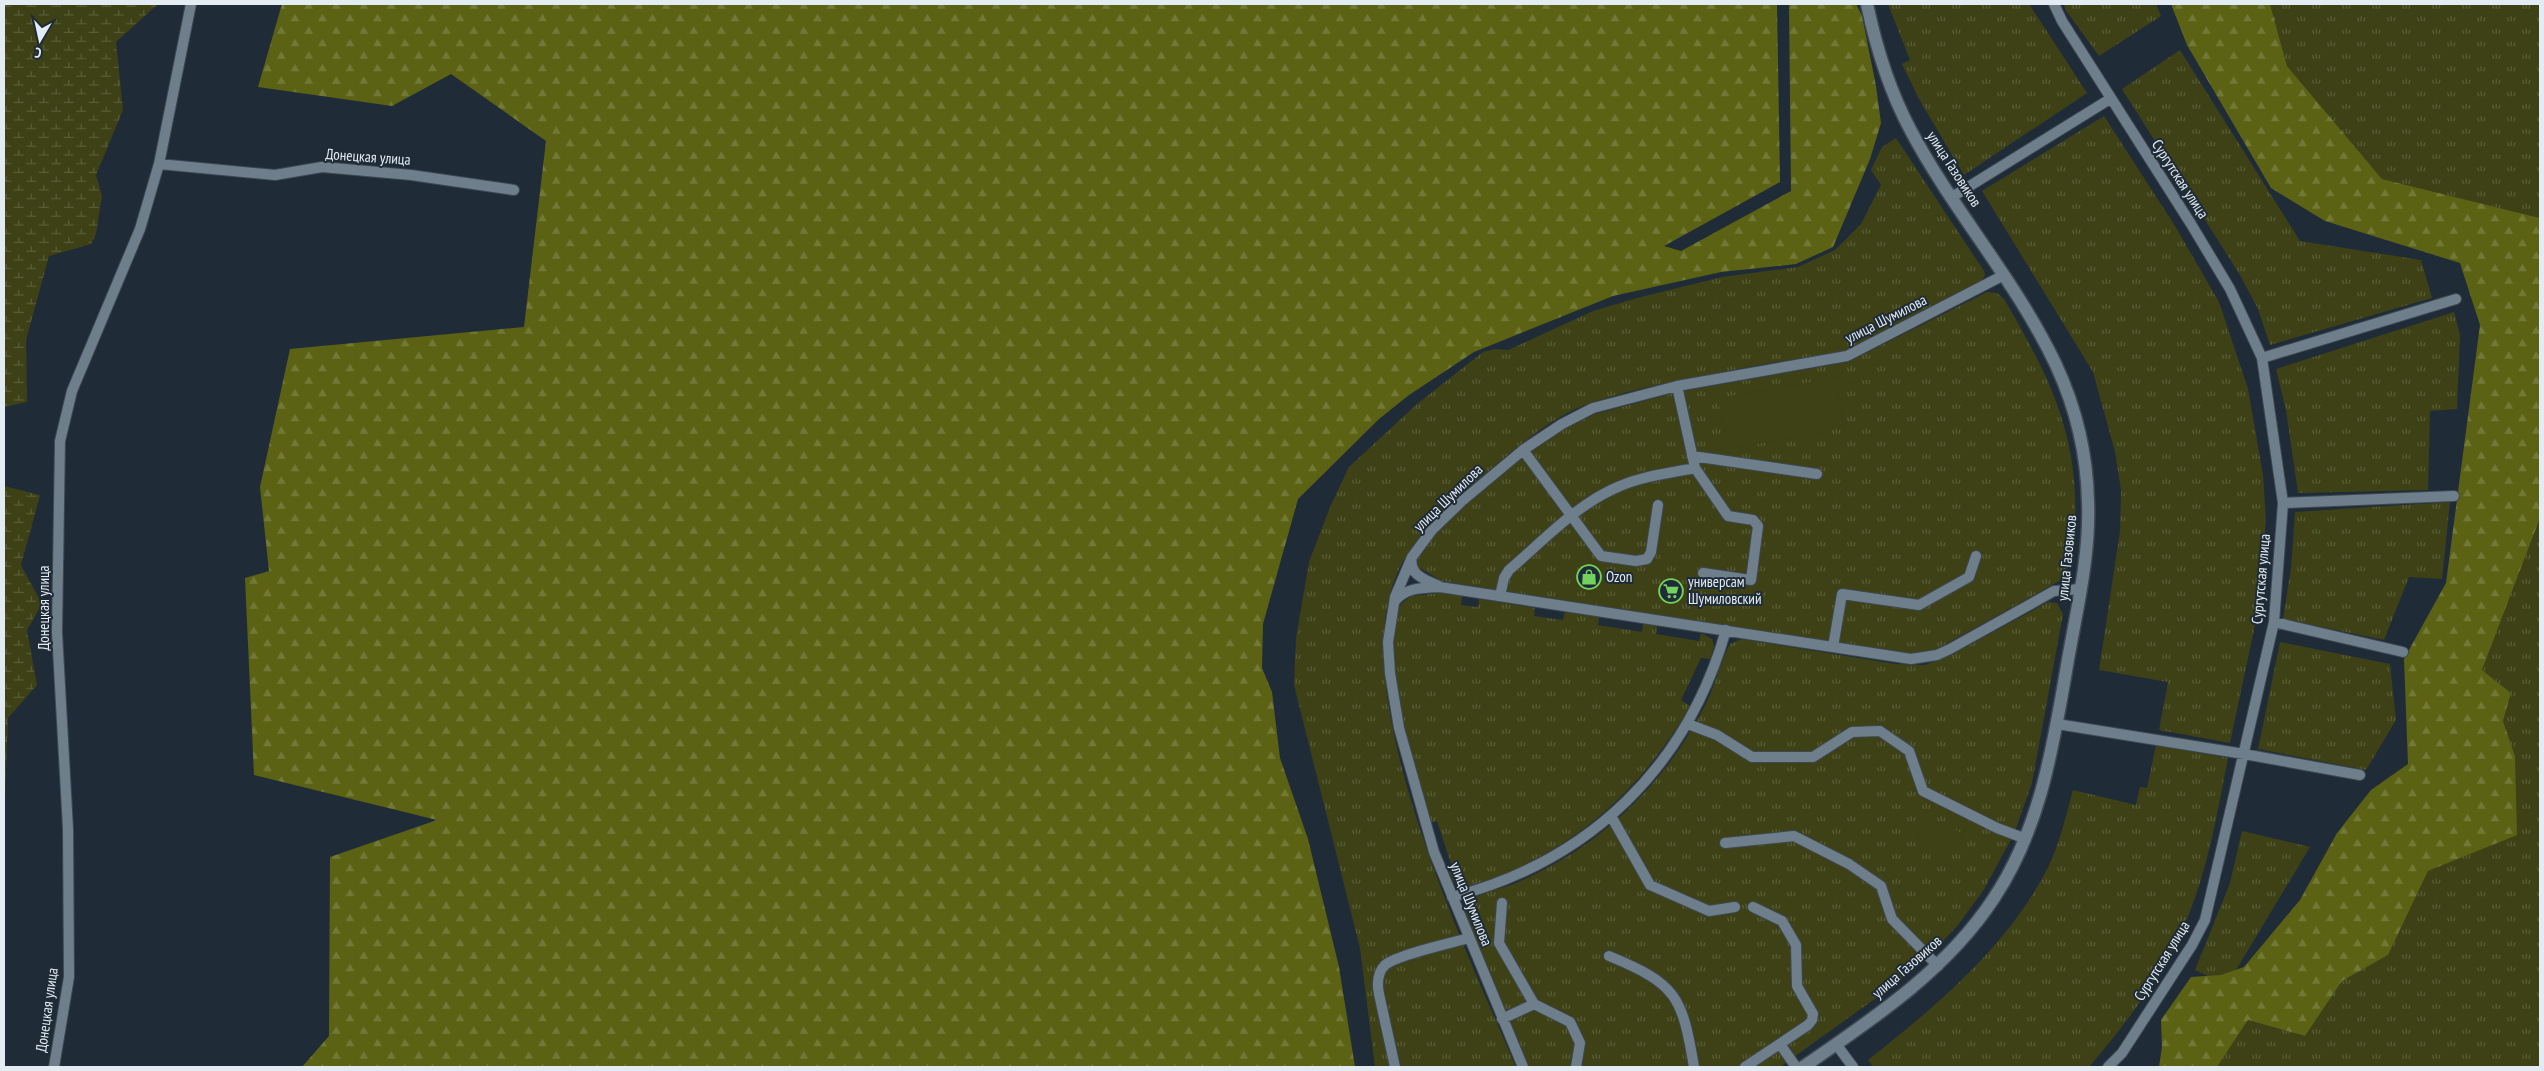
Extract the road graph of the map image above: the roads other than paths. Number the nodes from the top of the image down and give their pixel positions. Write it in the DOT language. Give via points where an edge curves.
graph roads {
  1 [pos="191,4"];
  2 [pos="1867,4"];
  3 [pos="2054,4"];
  4 [pos="2110,99"];
  5 [pos="160,164"];
  6 [pos="514,190"];
  7 [pos="1952,197"];
  8 [pos="2004,276"];
  9 [pos="2456,299"];
  10 [pos="2262,358"];
  11 [pos="1677,386"];
  12 [pos="1523,450"];
  13 [pos="1692,456"];
  14 [pos="1695,468"];
  15 [pos="1817,474"];
  16 [pos="2454,496"];
  17 [pos="2284,503"];
  18 [pos="1658,505"];
  19 [pos="1571,517"];
  20 [pos="1976,556"];
  21 [pos="1412,557"];
  22 [pos="1703,573"];
  23 [pos="1418,575"];
  24 [pos="1401,579"];
  25 [pos="1440,587"];
  26 [pos="1415,589"];
  27 [pos="2080,589"];
  28 [pos="1500,596"];
  29 [pos="1393,608"];
  30 [pos="2274,622"];
  31 [pos="1726,630"];
  32 [pos="1833,647"];
  33 [pos="2403,652"];
  34 [pos="1688,724"];
  35 [pos="2057,724"];
  36 [pos="2244,754"];
  37 [pos="2360,775"];
  38 [pos="1611,816"];
  39 [pos="2026,839"];
  40 [pos="1726,843"];
  41 [pos="1452,897"];
  42 [pos="1502,903"];
  43 [pos="1735,907"];
  44 [pos="1753,907"];
  45 [pos="1469,938"];
  46 [pos="1609,956"];
  47 [pos="1938,966"];
  48 [pos="1534,1004"];
  49 [pos="1502,1018"];
  50 [pos="1780,1044"];
  51 [pos="1836,1044"];
  52 [pos="54,1067"];
  53 [pos="1395,1067"];
  54 [pos="1523,1067"];
  55 [pos="1576,1067"];
  56 [pos="1694,1067"];
  57 [pos="1745,1067"];
  58 [pos="1796,1067"];
  59 [pos="1803,1067"];
  60 [pos="1853,1067"];
  61 [pos="2108,1067"];
  1 -- 5 [label="street, Донецкая улица"];
  2 -- 7 [label="street, улица Газовиков" via="1882,62 1900,109"];
  3 -- 4 [label="street, Сургутская улица"];
  4 -- 7 [label="street"];
  4 -- 10 [label="street, Сургутская улица" via="2230,289"];
  5 -- 6 [label="street, Донецкая улица" via="275,175 322,167 411,175"];
  5 -- 52 [label="street, Донецкая улица" via="140,229 72,391 60,441 57,632 68,828 69,977"];
  7 -- 8 [label="street, улица Газовиков"];
  8 -- 11 [label="street, улица Шумилова" via="1847,356"];
  8 -- 27 [label="street, улица Газовиков" via="2048,347 2077,424 2088,499 2088,538"];
  9 -- 10 [label="street"];
  10 -- 17 [label="street, Сургутская улица"];
  11 -- 12 [label="street, улица Шумилова" via="1593,408"];
  11 -- 13 [label="street"];
  12 -- 19 [label="street"];
  12 -- 21 [label="street, улица Шумилова" via="1432,530"];
  13 -- 14 [label="street"];
  13 -- 15 [label="street"];
  14 -- 19 [label="street" via="1621,485"];
  14 -- 22 [label="street" via="1728,516 1753,520 1758,531 1751,580"];
  16 -- 17 [label="street"];
  17 -- 30 [label="street, Сургутская улица"];
  18 -- 19 [label="street" via="1650,556 1642,561 1601,556"];
  19 -- 28 [label="street" via="1510,570 1504,578"];
  20 -- 32 [label="street" via="1969,577 1919,605 1842,594"];
  21 -- 23 [label="street" via="1412,567"];
  21 -- 24 [label="street, улица Шумилова"];
  23 -- 24 [label="street"];
  23 -- 25 [label="street"];
  24 -- 26 [label="street"];
  24 -- 29 [label="street, улица Шумилова"];
  25 -- 26 [label="street"];
  25 -- 28 [label="street"];
  26 -- 29 [label="street" via="1401,594"];
  27 -- 32 [label="street" via="2054,591 1950,648 1924,658"];
  27 -- 35 [label="street, улица Газовиков"];
  28 -- 31 [label="street"];
  29 -- 41 [label="street, улица Шумилова" via="1388,650 1399,728 1434,852"];
  30 -- 33 [label="street"];
  30 -- 36 [label="street, Сургутская улица"];
  31 -- 32 [label="street"];
  31 -- 34 [label="street" via="1712,673"];
  34 -- 38 [label="street" via="1655,771"];
  34 -- 39 [label="street" via="1718,736 1752,757 1813,757 1852,732 1880,731 1910,752 1923,790 1997,828"];
  35 -- 36 [label="street"];
  35 -- 39 [label="street, улица Газовиков" via="2044,787"];
  36 -- 37 [label="street"];
  36 -- 61 [label="street, Сургутская улица" via="2205,920 2122,1053"];
  38 -- 41 [label="street" via="1573,845 1535,867 1494,885"];
  38 -- 43 [label="street" via="1650,885 1709,911"];
  39 -- 47 [label="street, улица Газовиков" via="1994,898"];
  40 -- 47 [label="street" via="1794,836 1849,864 1881,886 1892,919"];
  41 -- 45 [label="street, улица Шумилова"];
  42 -- 48 [label="street" via="1499,943"];
  44 -- 50 [label="street" via="1782,920 1796,944 1797,986 1813,1014 1810,1023"];
  45 -- 49 [label="street, улица Шумилова"];
  45 -- 53 [label="street" via="1402,956 1384,966 1377,982"];
  46 -- 56 [label="street" via="1645,971 1670,989 1686,1020"];
  47 -- 51 [label="street, улица Газовиков"];
  48 -- 49 [label="street"];
  48 -- 55 [label="street" via="1570,1022 1580,1043"];
  49 -- 54 [label="street, улица Шумилова"];
  50 -- 57 [label="street"];
  50 -- 58 [label="street"];
  51 -- 59 [label="street, улица Газовиков"];
  51 -- 60 [label="street"];
}
